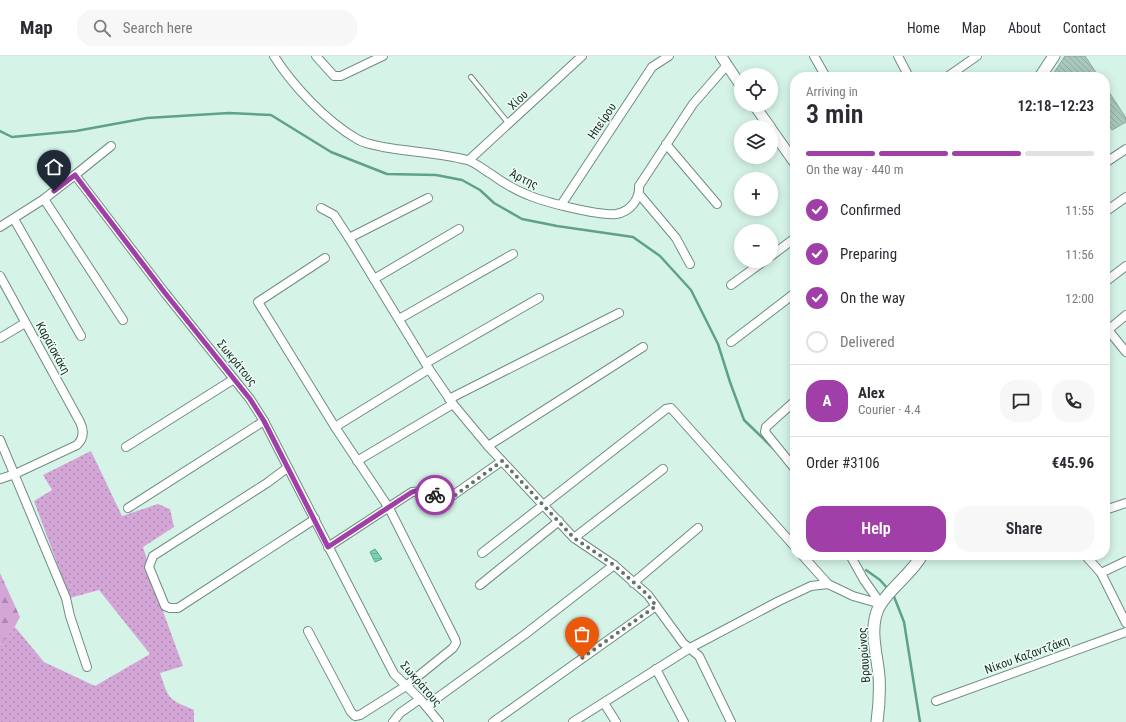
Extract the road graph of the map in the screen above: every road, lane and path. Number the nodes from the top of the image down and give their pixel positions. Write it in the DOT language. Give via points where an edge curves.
graph roads {
  1 [pos="274,56"];
  2 [pos="316,56"];
  3 [pos="383,56"];
  4 [pos="582,56"];
  5 [pos="670,56"];
  6 [pos="721,56"];
  7 [pos="814,56"];
  8 [pos="898,56"];
  9 [pos="977,56"];
  10 [pos="1054,56"];
  11 [pos="727,65"];
  12 [pos="823,72"];
  13 [pos="906,72"];
  14 [pos="954,72"];
  15 [pos="1043,72"];
  16 [pos="734,76"];
  17 [pos="471,77"];
  18 [pos="509,124"];
  19 [pos="778,139"];
  20 [pos="666,144"];
  21 [pos="111,146"];
  22 [pos="1126,149"];
  23 [pos="790,156"];
  24 [pos="469,160"];
  25 [pos="1110,160"];
  26 [pos="75,175"];
  27 [pos="639,194"];
  28 [pos="1126,197"];
  29 [pos="428,198"];
  30 [pos="44,199"];
  31 [pos="717,204"];
  32 [pos="561,205"];
  33 [pos="321,208"];
  34 [pos="1110,208"];
  35 [pos="14,219"];
  36 [pos="0,227"];
  37 [pos="459,229"];
  38 [pos="349,238"];
  39 [pos="790,242"];
  40 [pos="778,251"];
  41 [pos="513,254"];
  42 [pos="324,258"];
  43 [pos="690,264"];
  44 [pos="1126,266"];
  45 [pos="755,268"];
  46 [pos="0,276"];
  47 [pos="374,278"];
  48 [pos="1110,278"];
  49 [pos="732,285"];
  50 [pos="539,298"];
  51 [pos="790,298"];
  52 [pos="619,313"];
  53 [pos="1126,315"];
  54 [pos="123,320"];
  55 [pos="399,320"];
  56 [pos="25,323"];
  57 [pos="1110,325"];
  58 [pos="1110,333"];
  59 [pos="81,336"];
  60 [pos="0,338"];
  61 [pos="731,342"];
  62 [pos="643,347"];
  63 [pos="1126,352"];
  64 [pos="427,366"];
  65 [pos="234,379"];
  66 [pos="451,402"];
  67 [pos="790,405"];
  68 [pos="264,421"];
  69 [pos="335,427"];
  70 [pos="0,440"];
  71 [pos="488,446"];
  72 [pos="126,447"];
  73 [pos="357,461"];
  74 [pos="502,461"];
  75 [pos="790,463"];
  76 [pos="287,468"];
  77 [pos="663,469"];
  78 [pos="15,474"];
  79 [pos="0,479"];
  80 [pos="1126,503"];
  81 [pos="544,506"];
  82 [pos="128,508"];
  83 [pos="389,508"];
  84 [pos="1110,508"];
  85 [pos="314,519"];
  86 [pos="559,521"];
  87 [pos="698,528"];
  88 [pos="574,538"];
  89 [pos="790,541"];
  90 [pos="328,547"];
  91 [pos="482,552"];
  92 [pos="806,560"];
  93 [pos="853,560"];
  94 [pos="919,560"];
  95 [pos="1089,560"];
  96 [pos="1126,561"];
  97 [pos="614,565"];
  98 [pos="1101,573"];
  99 [pos="633,583"];
  100 [pos="828,584"];
  101 [pos="480,585"];
  102 [pos="884,600"];
  103 [pos="656,606"];
  104 [pos="1125,618"];
  105 [pos="308,631"];
  106 [pos="1126,632"];
  107 [pos="690,648"];
  108 [pos="87,667"];
  109 [pos="656,669"];
  110 [pos="406,686"];
  111 [pos="420,698"];
  112 [pos="936,701"];
  113 [pos="604,702"];
  114 [pos="426,706"];
  115 [pos="393,722"];
  116 [pos="439,722"];
  117 [pos="493,722"];
  118 [pos="573,722"];
  119 [pos="616,722"];
  120 [pos="684,722"];
  121 [pos="732,722"];
  122 [pos="877,722"];
  1 -- 24 [label="street, Άρτης" via="320,111 357,139 403,151"];
  2 -- 3 [label="street" via="334,76 341,76"];
  4 -- 18 [label="street, Χίου"];
  5 -- 32 [label="street, Ηπείρου" via="652,67"];
  6 -- 11 [label="street"];
  7 -- 12 [label="street"];
  8 -- 13 [label="street"];
  9 -- 14 [label="street"];
  10 -- 15 [label="main road"];
  11 -- 16 [label="street"];
  11 -- 20 [label="street, Άρτης" via="702,92"];
  17 -- 18 [label="lane"];
  18 -- 24 [label="street, Χίου"];
  19 -- 23 [label="street"];
  20 -- 27 [label="street, Άρτης" via="639,186"];
  20 -- 31 [label="street"];
  21 -- 26 [label="street"];
  22 -- 25 [label="street"];
  24 -- 32 [label="street, Άρτης" via="527,195"];
  26 -- 30 [label="street"];
  26 -- 65 [label="street, Σωκράτους"];
  27 -- 32 [label="street, Άρτης" via="632,206 616,214"];
  27 -- 43 [label="street" via="676,238"];
  28 -- 34 [label="street"];
  29 -- 38 [label="street"];
  30 -- 35 [label="street"];
  30 -- 54 [label="street"];
  33 -- 38 [label="street" via="334,215"];
  35 -- 36 [label="street"];
  35 -- 59 [label="street"];
  37 -- 47 [label="street"];
  38 -- 47 [label="street"];
  39 -- 40 [label="street"];
  41 -- 55 [label="street"];
  42 -- 69 [label="street" via="258,302"];
  44 -- 48 [label="street"];
  45 -- 49 [label="street"];
  46 -- 56 [label="street, Καραϊσκάκη"];
  47 -- 55 [label="street"];
  50 -- 64 [label="street"];
  51 -- 61 [label="street"];
  52 -- 66 [label="street"];
  53 -- 57 [label="street"];
  55 -- 64 [label="street"];
  56 -- 60 [label="street"];
  56 -- 78 [label="street, Καραϊσκάκη" via="77,415 83,432 77,445"];
  58 -- 63 [label="street"];
  62 -- 71 [label="street"];
  64 -- 66 [label="street"];
  64 -- 69 [label="street"];
  65 -- 68 [label="street, Σωκράτους"];
  65 -- 72 [label="street"];
  66 -- 71 [label="street"];
  66 -- 73 [label="street"];
  67 -- 75 [label="street" via="766,427 765,432"];
  68 -- 76 [label="street, Σωκράτους"];
  68 -- 82 [label="street"];
  69 -- 73 [label="street"];
  70 -- 78 [label="street"];
  71 -- 74 [label="street"];
  73 -- 83 [label="street"];
  74 -- 81 [label="street"];
  74 -- 83 [label="street" via="454,496 449,498 418,490"];
  76 -- 85 [label="street, Σωκράτους"];
  76 -- 85 [label="street" via="153,556 149,567 165,606 178,608"];
  77 -- 88 [label="street"];
  78 -- 79 [label="street"];
  78 -- 108 [label="street" via="66,598"];
  80 -- 84 [label="street"];
  81 -- 86 [label="street"];
  81 -- 89 [label="street" via="666,409 671,408"];
  81 -- 91 [label="street"];
  83 -- 90 [label="street"];
  83 -- 110 [label="street" via="456,644"];
  85 -- 90 [label="street, Σωκράτους"];
  86 -- 88 [label="street"];
  86 -- 101 [label="street"];
  87 -- 99 [label="street"];
  88 -- 97 [label="street"];
  90 -- 110 [label="street, Σωκράτους" via="394,674"];
  92 -- 100 [label="street"];
  93 -- 102 [label="street" via="864,580"];
  94 -- 102 [label="main road, Βραυρώνος"];
  95 -- 98 [label="street"];
  96 -- 98 [label="street"];
  97 -- 99 [label="street"];
  97 -- 114 [label="street"];
  98 -- 104 [label="street"];
  99 -- 103 [label="street" via="648,595"];
  100 -- 102 [label="street" via="852,596"];
  100 -- 107 [label="street" via="811,586"];
  102 -- 122 [label="main road, Βραυρώνος" via="875,616 873,633 879,688"];
  103 -- 107 [label="street" via="683,643"];
  103 -- 117 [label="street"];
  105 -- 110 [label="street" via="355,716"];
  106 -- 112 [label="street, Νίκου Καζαντζάκη"];
  107 -- 109 [label="street"];
  107 -- 121 [label="street" via="699,656"];
  109 -- 113 [label="street"];
  109 -- 120 [label="street"];
  110 -- 111 [label="street, Σωκράτους"];
  111 -- 114 [label="street, Σωκράτους"];
  111 -- 115 [label="street" via="400,713"];
  113 -- 118 [label="street"];
  113 -- 119 [label="street"];
  114 -- 116 [label="street, Σωκράτους"];
}
